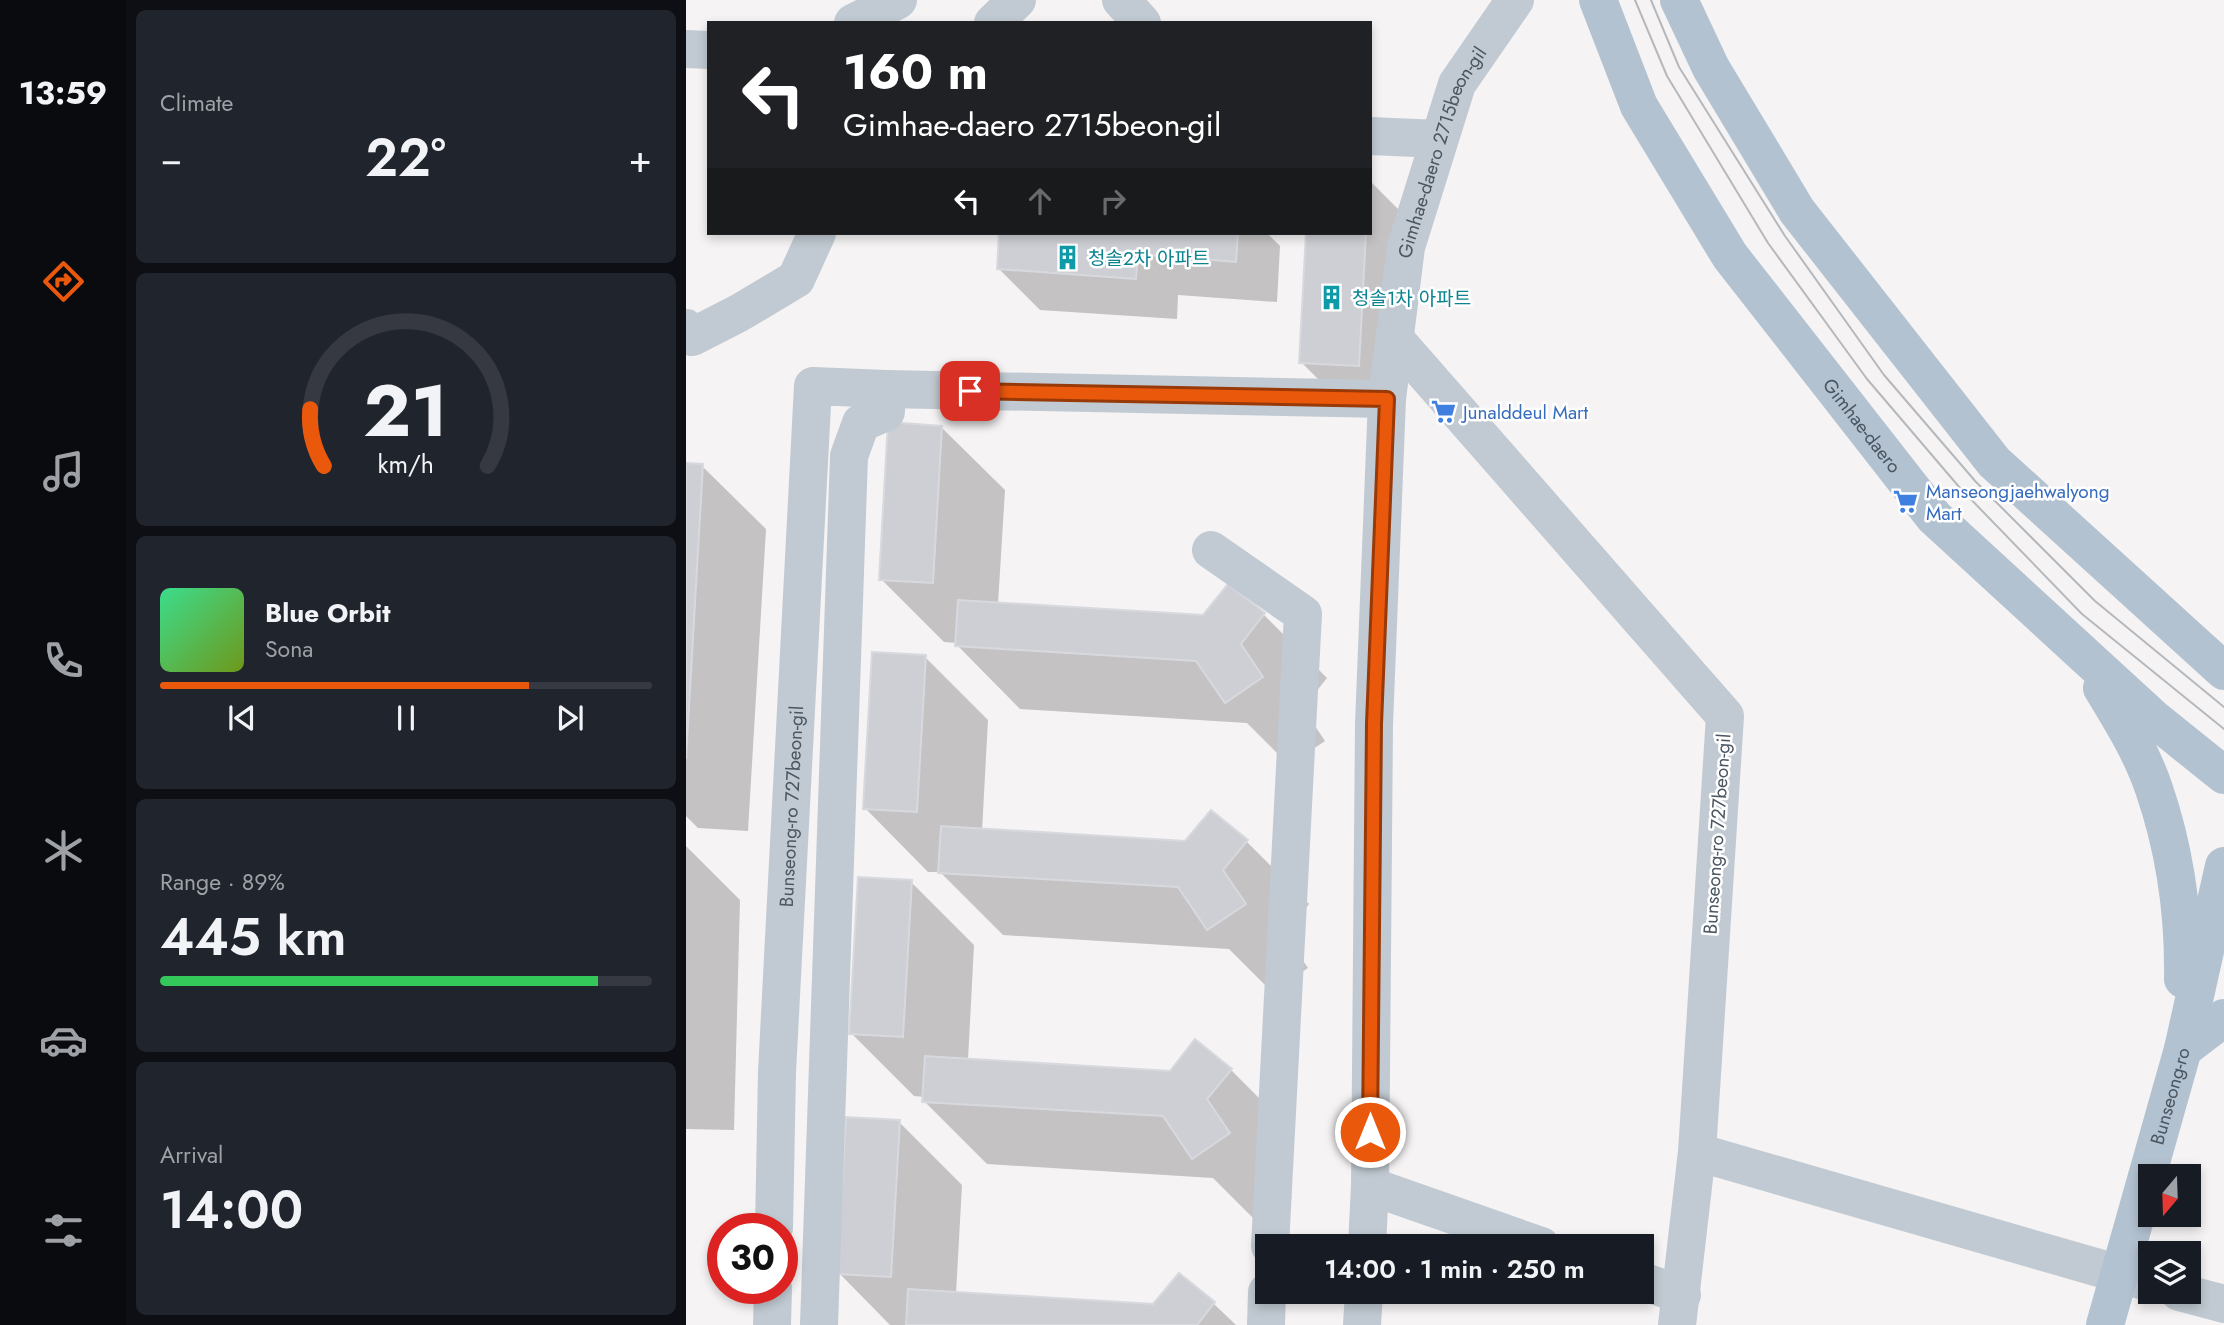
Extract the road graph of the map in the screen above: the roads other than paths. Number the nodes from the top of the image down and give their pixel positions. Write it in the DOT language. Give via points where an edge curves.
graph roads {
  1 [pos="898,0"];
  2 [pos="1017,0"];
  3 [pos="1121,0"];
  4 [pos="1515,0"];
  5 [pos="1598,0"];
  6 [pos="1679,0"];
  7 [pos="857,21"];
  8 [pos="995,21"];
  9 [pos="1140,21"];
  10 [pos="686,49"];
  11 [pos="707,50"];
  12 [pos="1372,136"];
  13 [pos="1439,139"];
  14 [pos="816,235"];
  15 [pos="688,336"];
  16 [pos="1395,339"];
  17 [pos="887,389"];
  18 [pos="1387,399"];
  19 [pos="1210,550"];
  20 [pos="2082,653"];
  21 [pos="2224,671"];
  22 [pos="2224,775"];
  23 [pos="2224,866"];
  24 [pos="2224,1018"];
  25 [pos="2183,1049"];
  26 [pos="1697,1152"];
  27 [pos="1370,1186"];
  28 [pos="774,1213"];
  29 [pos="1271,1234"];
  30 [pos="1368,1234"];
  31 [pos="1507,1234"];
  32 [pos="2135,1279"];
  33 [pos="1654,1290"];
  34 [pos="2201,1298"];
  35 [pos="773,1304"];
  36 [pos="1267,1304"];
  37 [pos="1363,1304"];
  38 [pos="2224,1304"];
  39 [pos="1680,1310"];
  40 [pos="772,1325"];
  41 [pos="819,1325"];
  42 [pos="1266,1325"];
  43 [pos="1362,1325"];
  44 [pos="2105,1325"];
  1 -- 7 [label="street"];
  2 -- 8 [label="street"];
  3 -- 9 [label="street"];
  4 -- 13 [label="street, Gimhae-daero 2715beon-gil" via="1457,84"];
  5 -- 20 [label="main road, Gimhae-daero" via="1639,106 1730,257 1934,517"];
  6 -- 21 [label="main road" via="1711,68 1797,211 1994,462"];
  10 -- 11 [label="street"];
  12 -- 13 [label="street"];
  13 -- 16 [label="street, Gimhae-daero 2715beon-gil" via="1406,247"];
  14 -- 15 [label="street" via="796,279"];
  16 -- 18 [label="street, Gimhae-daero 2715beon-gil"];
  16 -- 26 [label="street, Bunseong-ro 727beon-gil" via="1725,716"];
  17 -- 18 [label="street"];
  17 -- 28 [label="street, Bunseong-ro 727beon-gil" via="813,386"];
  17 -- 41 [label="street" via="886,412 860,423 849,456"];
  18 -- 27 [label="street, Gimhae-daero 2715beon-gil" via="1374,724"];
  19 -- 29 [label="street" via="1303,614"];
  20 -- 22 [label="main road, Gimhae-daero"];
  20 -- 25 [label="main road" via="2133,741 2154,788 2174,862 2183,931"];
  23 -- 25 [label="main road, Bunseong-ro"];
  24 -- 25 [label="main road"];
  25 -- 32 [label="main road, Bunseong-ro"];
  26 -- 32 [label="street"];
  26 -- 39 [label="street, Bunseong-ro 727beon-gil"];
  27 -- 30 [label="street, Gimhae-daero 2715beon-gil"];
  27 -- 31 [label="street"];
  32 -- 44 [label="main road, Bunseong-ro"];
  33 -- 39 [label="street"];
  34 -- 38 [label="street"];
  35 -- 40 [label="street"];
  36 -- 42 [label="street"];
  37 -- 43 [label="street"];
}
